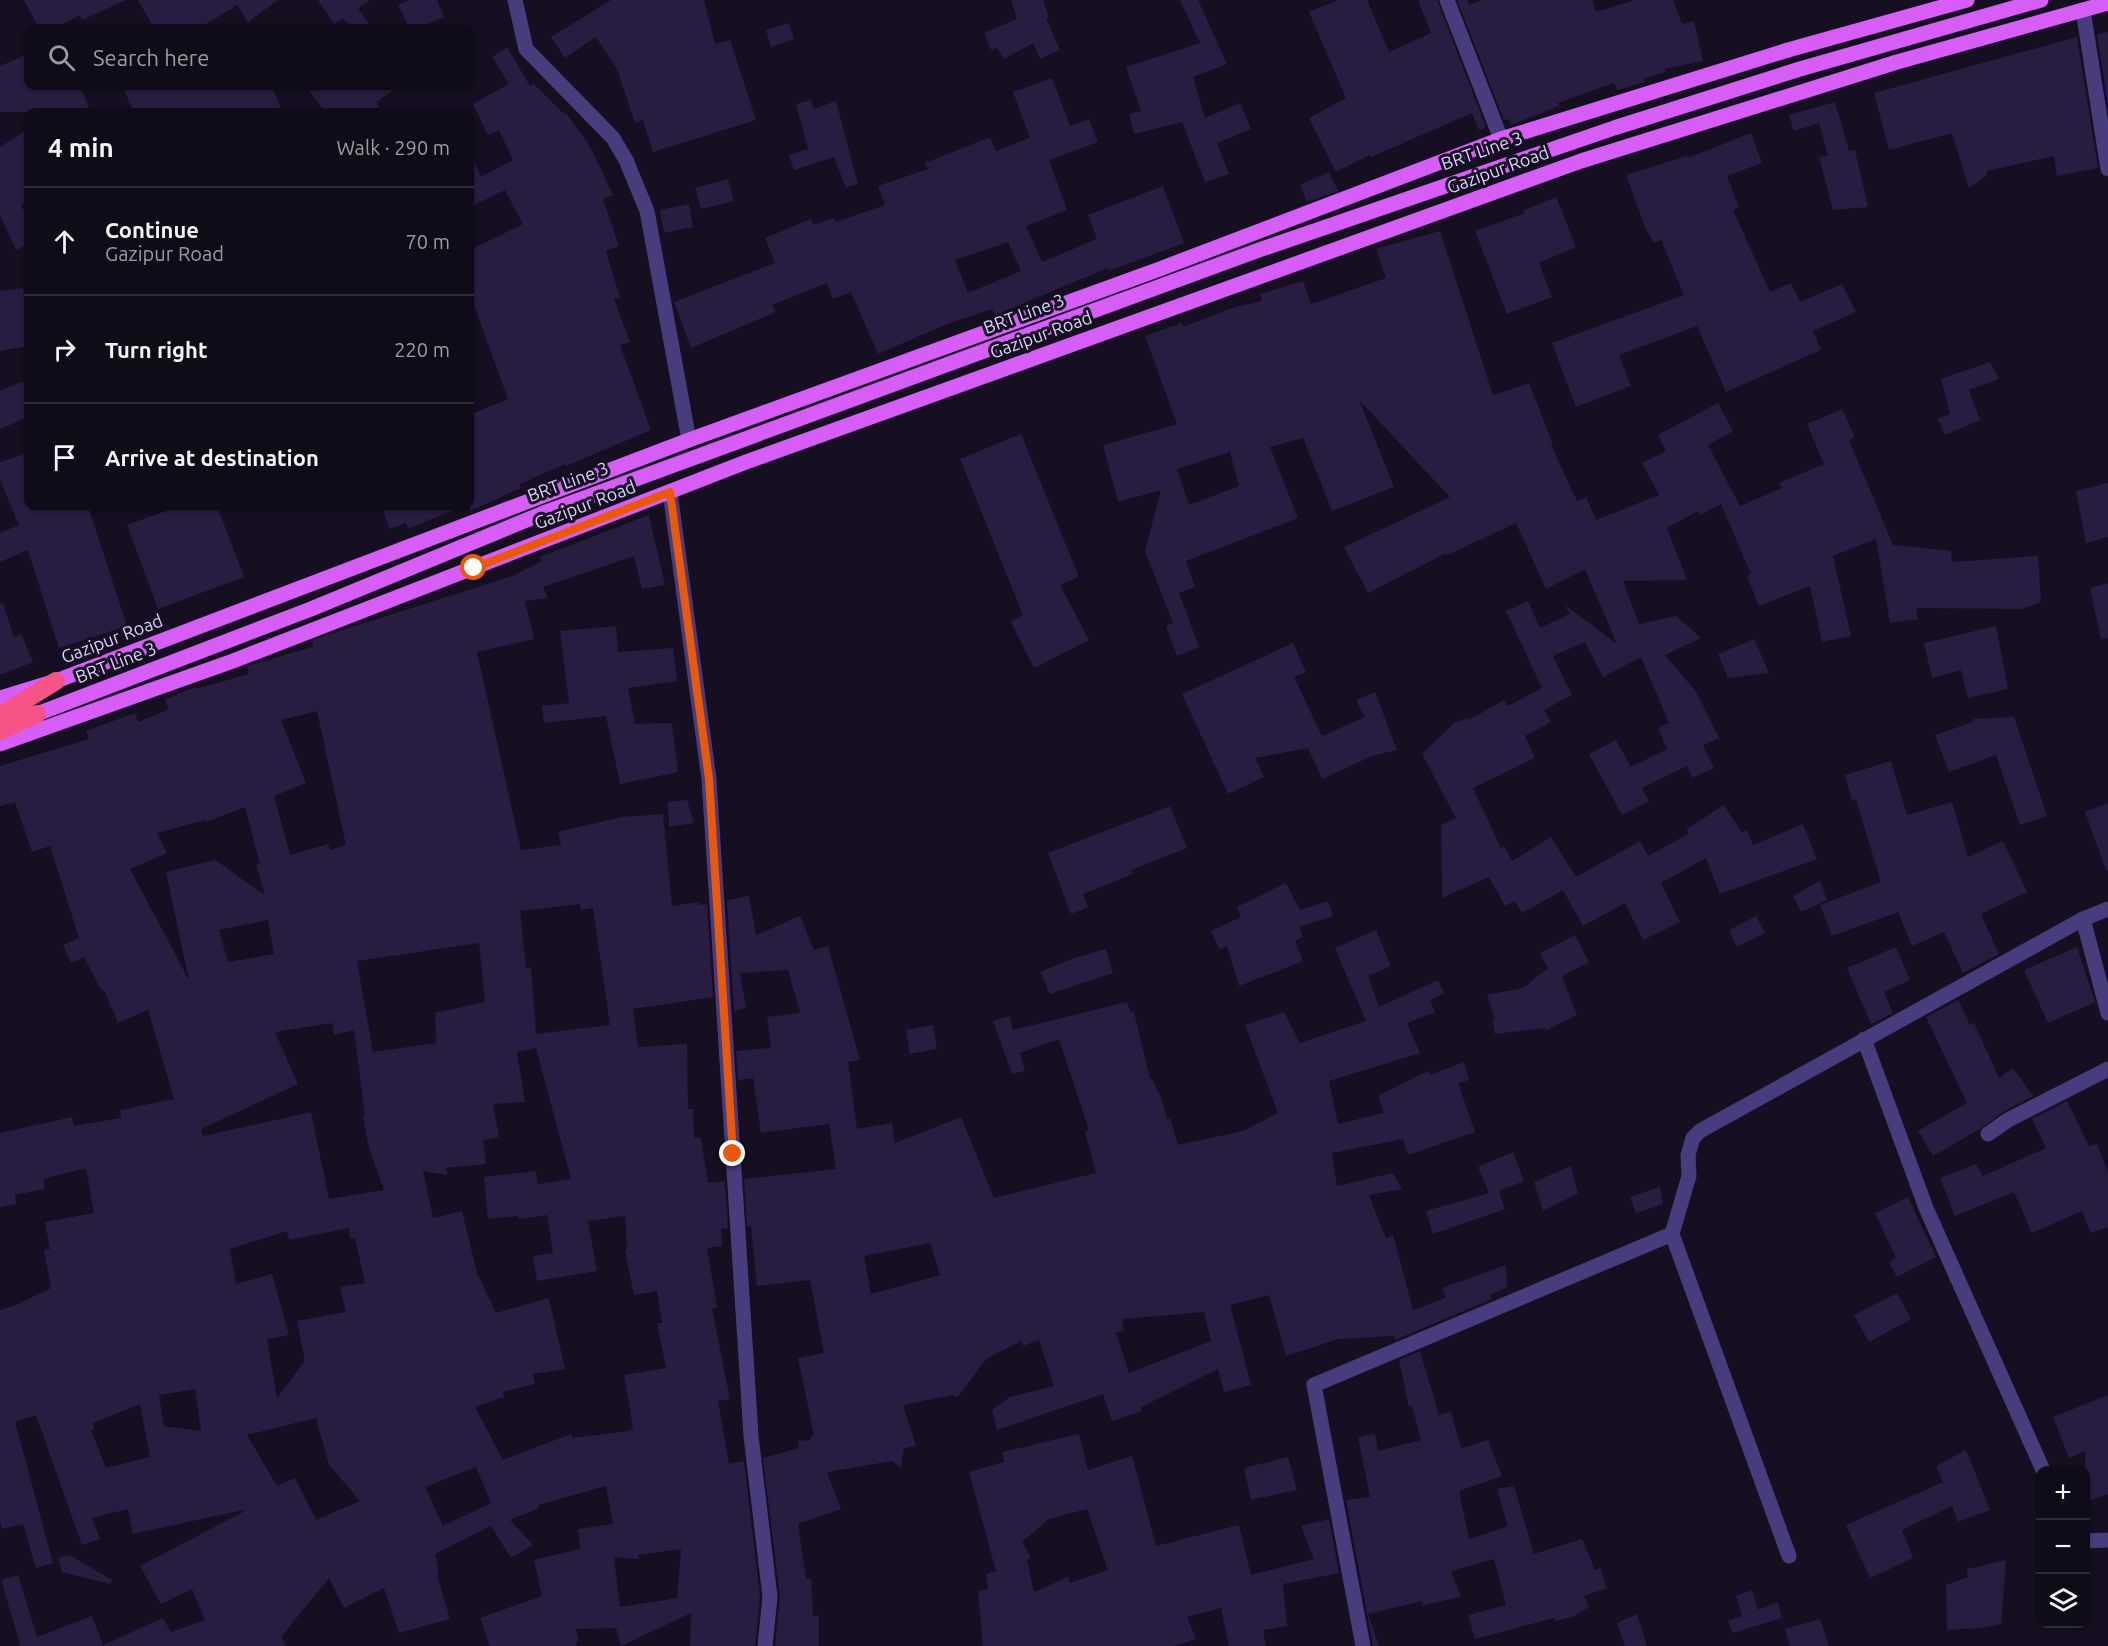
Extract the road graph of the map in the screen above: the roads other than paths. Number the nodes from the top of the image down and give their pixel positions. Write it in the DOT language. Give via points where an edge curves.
graph roads {
  1 [pos="515,0"];
  2 [pos="1447,0"];
  3 [pos="1967,0"];
  4 [pos="2041,0"];
  5 [pos="2108,3"];
  6 [pos="2083,10"];
  7 [pos="1501,139"];
  8 [pos="2108,169"];
  9 [pos="689,440"];
  10 [pos="670,492"];
  11 [pos="56,681"];
  12 [pos="1,714"];
  13 [pos="37,714"];
  14 [pos="0,744"];
  15 [pos="2108,909"];
  16 [pos="2083,919"];
  17 [pos="2108,1013"];
  18 [pos="1864,1039"];
  19 [pos="2108,1069"];
  20 [pos="1988,1134"];
  21 [pos="1672,1234"];
  22 [pos="2041,1466"];
  23 [pos="2108,1540"];
  24 [pos="2090,1541"];
  25 [pos="1789,1556"];
  26 [pos="765,1646"];
  27 [pos="1363,1646"];
  1 -- 9 [label="street" via="526,49 613,138 647,211"];
  2 -- 7 [label="street"];
  3 -- 7 [label="main road, Gazipur Road"];
  4 -- 13 [label="main road, BRT Line 3" via="1800,69 1270,246 546,512 301,614"];
  5 -- 6 [label="main road, Gazipur Road"];
  6 -- 8 [label="street"];
  6 -- 10 [label="main road, Gazipur Road" via="1897,62 1581,161"];
  7 -- 9 [label="main road, Gazipur Road" via="1146,274"];
  9 -- 11 [label="main road, Gazipur Road"];
  10 -- 14 [label="main road, Gazipur Road" via="233,661"];
  10 -- 26 [label="street" via="709,779 750,1424 770,1598"];
  11 -- 12 [label="highway"];
  12 -- 13 [label="highway, BRT Line 3"];
  15 -- 16 [label="street"];
  16 -- 17 [label="street"];
  16 -- 18 [label="street"];
  18 -- 21 [label="street" via="1696,1134 1688,1155 1687,1187"];
  18 -- 22 [label="street" via="1926,1208"];
  19 -- 20 [label="street"];
  21 -- 25 [label="street"];
  21 -- 27 [label="street" via="1314,1385"];
  23 -- 24 [label="street"];
}
